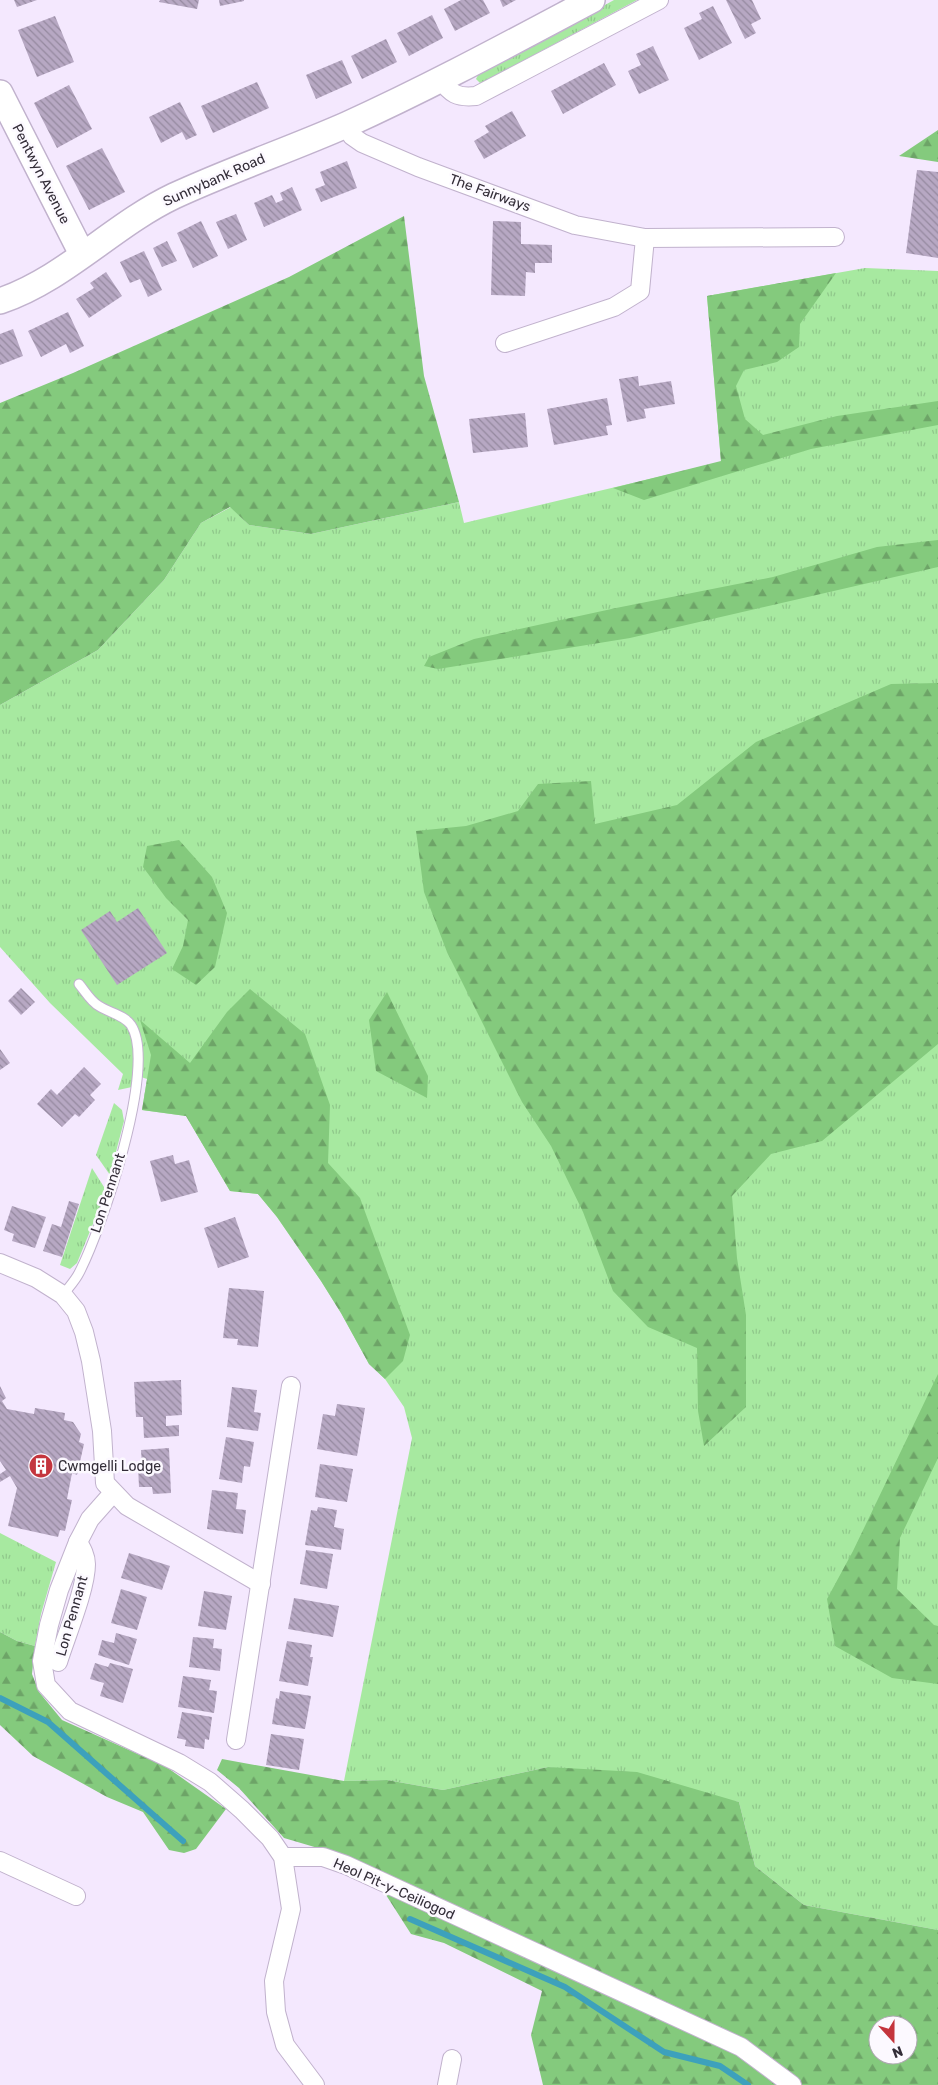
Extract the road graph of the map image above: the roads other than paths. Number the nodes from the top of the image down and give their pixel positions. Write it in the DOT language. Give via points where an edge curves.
graph roads {
  1 [pos="592,0"];
  2 [pos="659,0"];
  3 [pos="440,79"];
  4 [pos="0,94"];
  5 [pos="346,124"];
  6 [pos="835,237"];
  7 [pos="645,238"];
  8 [pos="82,254"];
  9 [pos="0,301"];
  10 [pos="505,343"];
  11 [pos="79,984"];
  12 [pos="0,1264"];
  13 [pos="63,1295"];
  14 [pos="291,1386"];
  15 [pos="113,1493"];
  16 [pos="78,1542"];
  17 [pos="261,1584"];
  18 [pos="58,1662"];
  19 [pos="236,1740"];
  20 [pos="283,1857"];
  21 [pos="0,1860"];
  22 [pos="76,1896"];
  23 [pos="452,2059"];
  24 [pos="315,2085"];
  25 [pos="447,2085"];
  26 [pos="792,2085"];
  1 -- 3 [label="street, Sunnybank Road"];
  2 -- 3 [label="street" via="476,96 462,97 448,90"];
  3 -- 5 [label="street, Sunnybank Road"];
  4 -- 8 [label="street, Pentwyn Avenue"];
  5 -- 7 [label="street, The Fairways" via="352,136 362,143 418,167 575,225"];
  5 -- 8 [label="street, Sunnybank Road" via="173,196"];
  6 -- 7 [label="street, The Fairways"];
  7 -- 10 [label="street" via="640,291 614,307"];
  8 -- 9 [label="street, Sunnybank Road" via="34,287"];
  11 -- 13 [label="lane, Lon Pennant" via="97,1006 122,1017 132,1026 138,1046 137,1086 105,1209 78,1274"];
  12 -- 13 [label="street" via="36,1278"];
  13 -- 15 [label="street" via="76,1311 84,1332 102,1431 105,1483"];
  14 -- 17 [label="street"];
  15 -- 16 [label="street" via="90,1518"];
  15 -- 17 [label="street" via="127,1506"];
  16 -- 18 [label="street, Lon Pennant" via="86,1563 80,1594"];
  16 -- 20 [label="street" via="49,1625 42,1661 46,1686 70,1711 180,1763 210,1782 264,1832"];
  17 -- 19 [label="street"];
  20 -- 24 [label="street" via="292,1909 274,1981 276,2012 285,2045"];
  20 -- 26 [label="street, Heol Pit-y-Ceiliogod" via="323,1857 346,1865 740,2047"];
  21 -- 22 [label="street"];
  23 -- 25 [label="street"];
}
